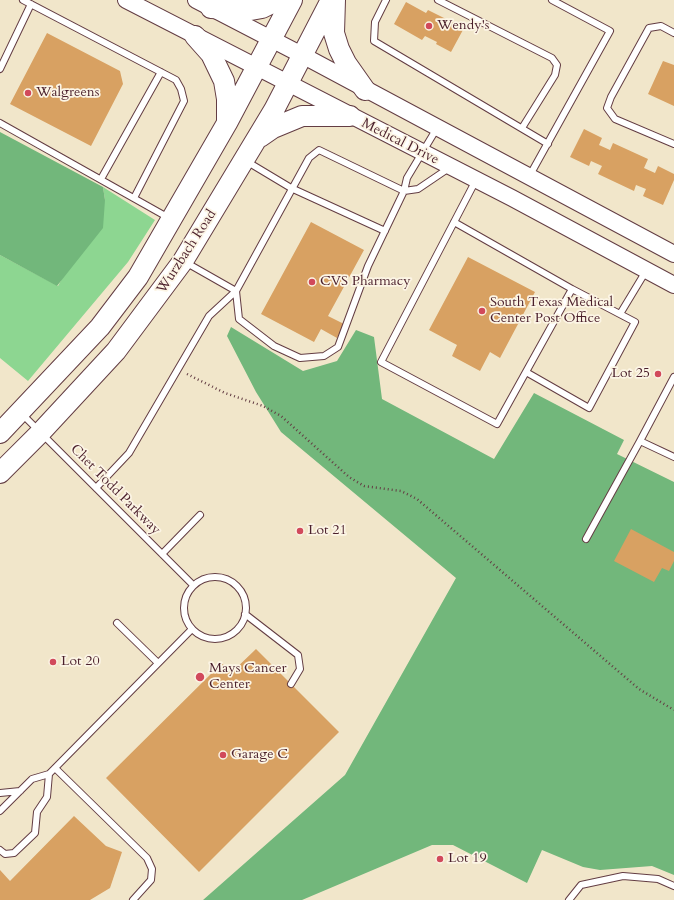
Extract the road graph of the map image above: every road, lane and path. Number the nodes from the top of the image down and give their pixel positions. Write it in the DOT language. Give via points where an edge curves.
graph roads {
  1 [pos="23,0"];
  2 [pos="126,0"];
  3 [pos="278,0"];
  4 [pos="292,0"];
  5 [pos="331,0"];
  6 [pos="335,0"];
  7 [pos="386,0"];
  8 [pos="438,0"];
  9 [pos="552,0"];
  10 [pos="31,4"];
  11 [pos="204,4"];
  12 [pos="674,33"];
  13 [pos="195,36"];
  14 [pos="273,39"];
  15 [pos="302,55"];
  16 [pos="257,68"];
  17 [pos="0,69"];
  18 [pos="161,72"];
  19 [pos="287,84"];
  20 [pos="366,90"];
  21 [pos="350,116"];
  22 [pos="0,123"];
  23 [pos="227,123"];
  24 [pos="437,128"];
  25 [pos="522,128"];
  26 [pos="256,141"];
  27 [pos="548,144"];
  28 [pos="674,144"];
  29 [pos="421,153"];
  30 [pos="245,160"];
  31 [pos="450,167"];
  32 [pos="529,177"];
  33 [pos="100,179"];
  34 [pos="476,180"];
  35 [pos="291,188"];
  36 [pos="404,191"];
  37 [pos="134,198"];
  38 [pos="172,219"];
  39 [pos="454,222"];
  40 [pos="385,231"];
  41 [pos="672,250"];
  42 [pos="183,261"];
  43 [pos="646,270"];
  44 [pos="674,285"];
  45 [pos="572,289"];
  46 [pos="236,291"];
  47 [pos="620,314"];
  48 [pos="178,369"];
  49 [pos="526,372"];
  50 [pos="674,377"];
  51 [pos="21,413"];
  52 [pos="40,433"];
  53 [pos="0,434"];
  54 [pos="640,441"];
  55 [pos="674,457"];
  56 [pos="0,473"];
  57 [pos="96,488"];
  58 [pos="200,515"];
  59 [pos="586,539"];
  60 [pos="162,554"];
  61 [pos="193,585"];
  62 [pos="246,614"];
  63 [pos="117,623"];
  64 [pos="192,629"];
  65 [pos="158,663"];
  66 [pos="291,684"];
  67 [pos="674,710"];
  68 [pos="55,768"];
  69 [pos="49,774"];
  70 [pos="20,791"];
  71 [pos="0,793"];
  72 [pos="0,811"];
  73 [pos="0,850"];
  74 [pos="674,886"];
  75 [pos="133,900"];
  76 [pos="569,900"];
  1 -- 10 [label="lane"];
  2 -- 13 [label="street, Medical Drive"];
  3 -- 11 [label="main road" via="251,10"];
  4 -- 14 [label="main road, Wurzbach Road"];
  5 -- 15 [label="main road, Wurzbach Road"];
  6 -- 20 [label="main road" via="334,33 339,49"];
  7 -- 25 [label="lane" via="375,22 374,40"];
  8 -- 25 [label="lane" via="552,58 557,65 555,75"];
  9 -- 27 [label="lane" via="610,31"];
  10 -- 17 [label="lane"];
  10 -- 18 [label="lane"];
  11 -- 14 [label="street, Medical Drive"];
  12 -- 28 [label="lane" via="661,26 649,28 607,108 615,119"];
  13 -- 16 [label="street, Medical Drive"];
  13 -- 23 [label="main road" via="211,54 224,81 228,98"];
  14 -- 15 [label="street, Medical Drive"];
  14 -- 16 [label="main road, Wurzbach Road"];
  15 -- 19 [label="main road, Wurzbach Road"];
  15 -- 20 [label="street, Medical Drive"];
  16 -- 19 [label="street, Medical Drive"];
  16 -- 23 [label="main road, Wurzbach Road"];
  18 -- 33 [label="lane"];
  18 -- 37 [label="lane" via="176,80 184,101"];
  19 -- 21 [label="street, Medical Drive"];
  19 -- 26 [label="main road, Wurzbach Road"];
  20 -- 24 [label="street, Medical Drive"];
  21 -- 26 [label="main road" via="302,116 273,128"];
  21 -- 29 [label="street, Medical Drive"];
  22 -- 33 [label="lane"];
  23 -- 38 [label="main road, Wurzbach Road"];
  24 -- 29 [label="lane"];
  24 -- 32 [label="street, Medical Drive"];
  25 -- 27 [label="lane"];
  26 -- 30 [label="main road, Wurzbach Road"];
  27 -- 32 [label="lane"];
  29 -- 31 [label="street, Medical Drive"];
  29 -- 36 [label="lane" via="407,178"];
  30 -- 35 [label="lane"];
  30 -- 42 [label="main road, Wurzbach Road"];
  31 -- 34 [label="street, Medical Drive"];
  31 -- 36 [label="lane" via="418,189"];
  32 -- 41 [label="street, Medical Drive"];
  33 -- 37 [label="lane"];
  34 -- 39 [label="lane"];
  34 -- 43 [label="street, Medical Drive"];
  35 -- 36 [label="lane" via="309,158 319,150"];
  35 -- 40 [label="lane"];
  35 -- 46 [label="lane"];
  36 -- 40 [label="lane"];
  37 -- 38 [label="lane"];
  38 -- 51 [label="main road, Wurzbach Road" via="138,276 100,327"];
  39 -- 45 [label="lane"];
  39 -- 49 [label="lane" via="381,362 497,424"];
  40 -- 46 [label="lane" via="368,266 338,347 324,356 300,358 274,346 239,319"];
  42 -- 46 [label="lane"];
  42 -- 52 [label="main road, Wurzbach Road" via="116,350"];
  43 -- 44 [label="street, Medical Drive"];
  43 -- 47 [label="lane"];
  45 -- 47 [label="lane"];
  45 -- 49 [label="lane"];
  46 -- 48 [label="lane" via="209,316"];
  47 -- 49 [label="lane" via="634,322 589,408"];
  48 -- 57 [label="lane" via="128,453"];
  48 -- 67 [label="path" via="225,393 263,406 281,416 350,477 364,486 401,491 417,499 639,689"];
  50 -- 54 [label="lane"];
  51 -- 52 [label="lane, Chet Todd Parkway"];
  51 -- 53 [label="main road, Wurzbach Road"];
  52 -- 56 [label="main road, Wurzbach Road"];
  52 -- 57 [label="lane, Chet Todd Parkway"];
  54 -- 55 [label="lane"];
  54 -- 59 [label="lane"];
  57 -- 60 [label="lane, Chet Todd Parkway"];
  58 -- 60 [label="lane"];
  60 -- 61 [label="lane, Chet Todd Parkway"];
  61 -- 62 [label="lane" via="210,577 230,580 243,595"];
  61 -- 64 [label="lane" via="186,594 183,604 184,615"];
  62 -- 64 [label="lane" via="236,631 216,640 205,638"];
  62 -- 66 [label="lane" via="298,655 300,669"];
  63 -- 65 [label="lane"];
  64 -- 65 [label="lane"];
  65 -- 68 [label="lane"];
  68 -- 69 [label="lane"];
  68 -- 75 [label="lane" via="147,858 152,869 151,880"];
  69 -- 70 [label="lane" via="32,779"];
  69 -- 73 [label="lane" via="47,797 37,812 35,833 14,853 5,854"];
  70 -- 71 [label="lane"];
  70 -- 72 [label="lane"];
  74 -- 76 [label="lane" via="658,879 623,876 581,886"];
}
